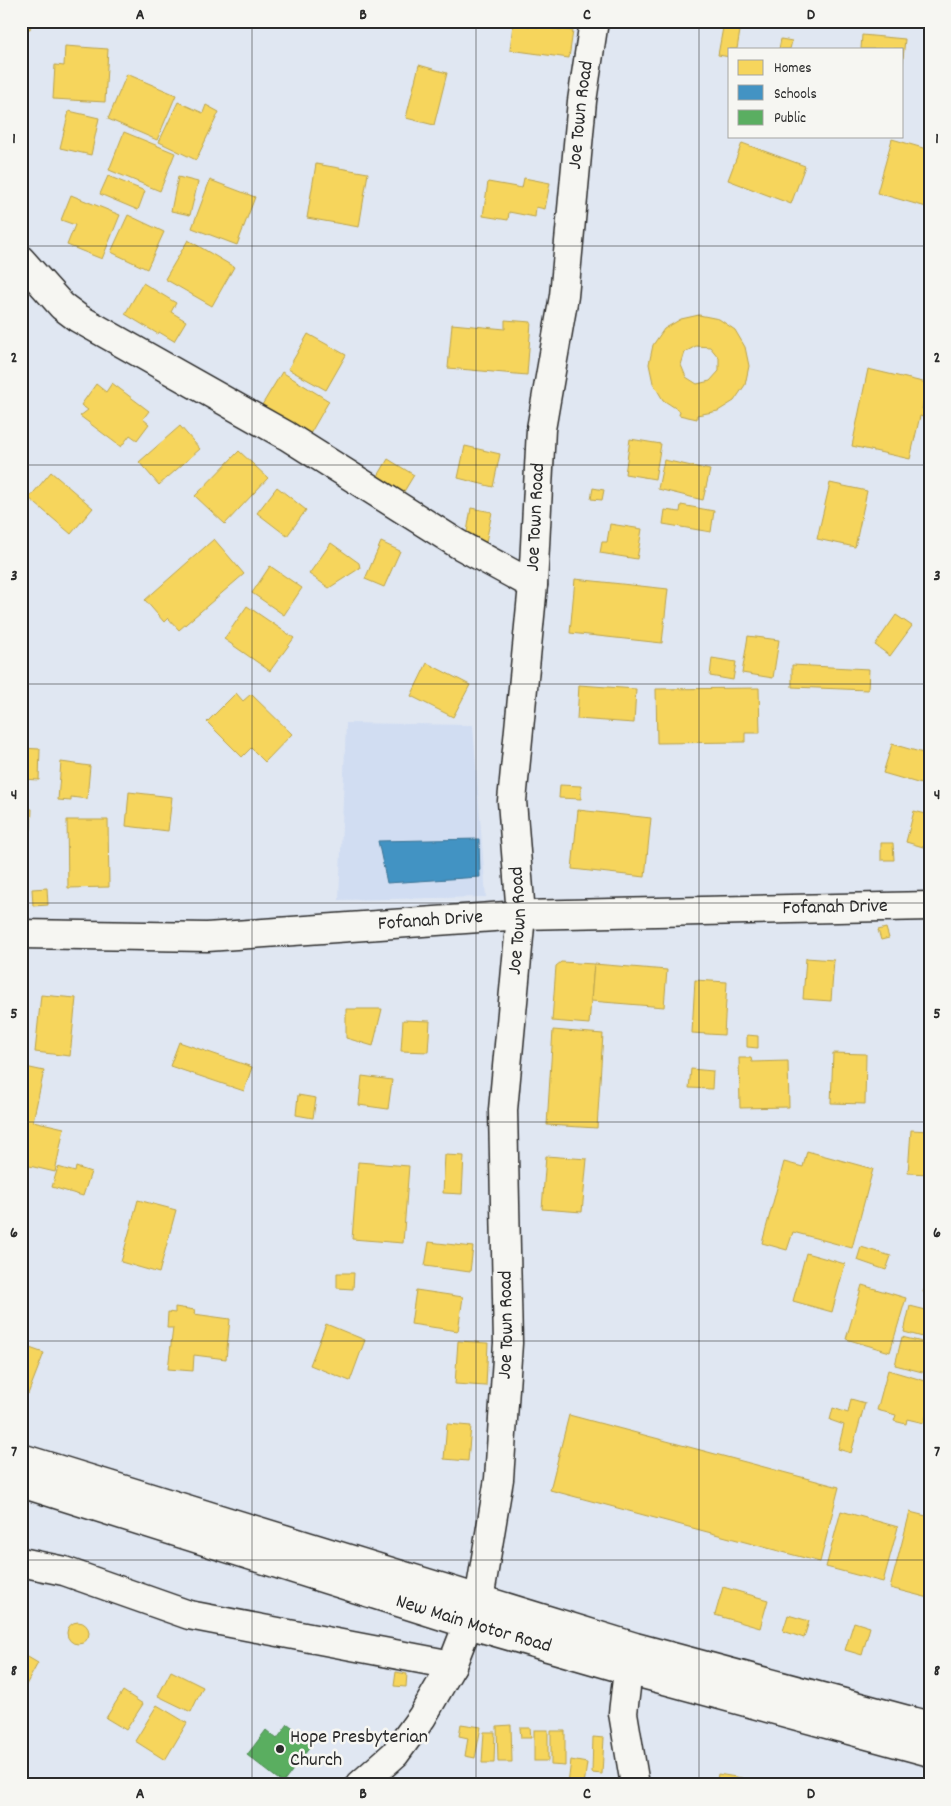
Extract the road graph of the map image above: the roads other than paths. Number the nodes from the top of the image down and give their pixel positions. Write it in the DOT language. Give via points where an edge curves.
graph roads {
  1 [pos="594,21"];
  2 [pos="21,260"];
  3 [pos="533,585"];
  4 [pos="930,906"];
  5 [pos="521,915"];
  6 [pos="21,934"];
  7 [pos="21,1458"];
  8 [pos="21,1483"];
  9 [pos="21,1562"];
  10 [pos="473,1612"];
  11 [pos="452,1666"];
  12 [pos="628,1670"];
  13 [pos="930,1726"];
  14 [pos="930,1752"];
  15 [pos="360,1785"];
  16 [pos="635,1785"];
  1 -- 3 [label="main road, Joe Town Road" via="582,100 564,296 541,429"];
  2 -- 3 [label="main road" via="62,306 78,318 287,436 458,544"];
  3 -- 5 [label="main road, Joe Town Road" via="512,801"];
  4 -- 5 [label="main road, Fofanah Drive"];
  5 -- 6 [label="main road, Fofanah Drive" via="207,937"];
  5 -- 10 [label="main road, Joe Town Road" via="503,1110 508,1343 499,1479"];
  7 -- 10 [label="main road, New Main Motor Road"];
  8 -- 10 [label="main road, New Main Motor Road"];
  9 -- 11 [label="main road" via="64,1572 189,1615"];
  10 -- 11 [label="main road, Joe Town Road"];
  10 -- 12 [label="main road, New Main Motor Road"];
  10 -- 13 [label="main road, New Main Motor Road" via="635,1648"];
  11 -- 15 [label="main road, Joe Town Road" via="422,1717 395,1754"];
  12 -- 14 [label="main road, New Main Motor Road"];
  12 -- 16 [label="main road" via="623,1714"];
}
